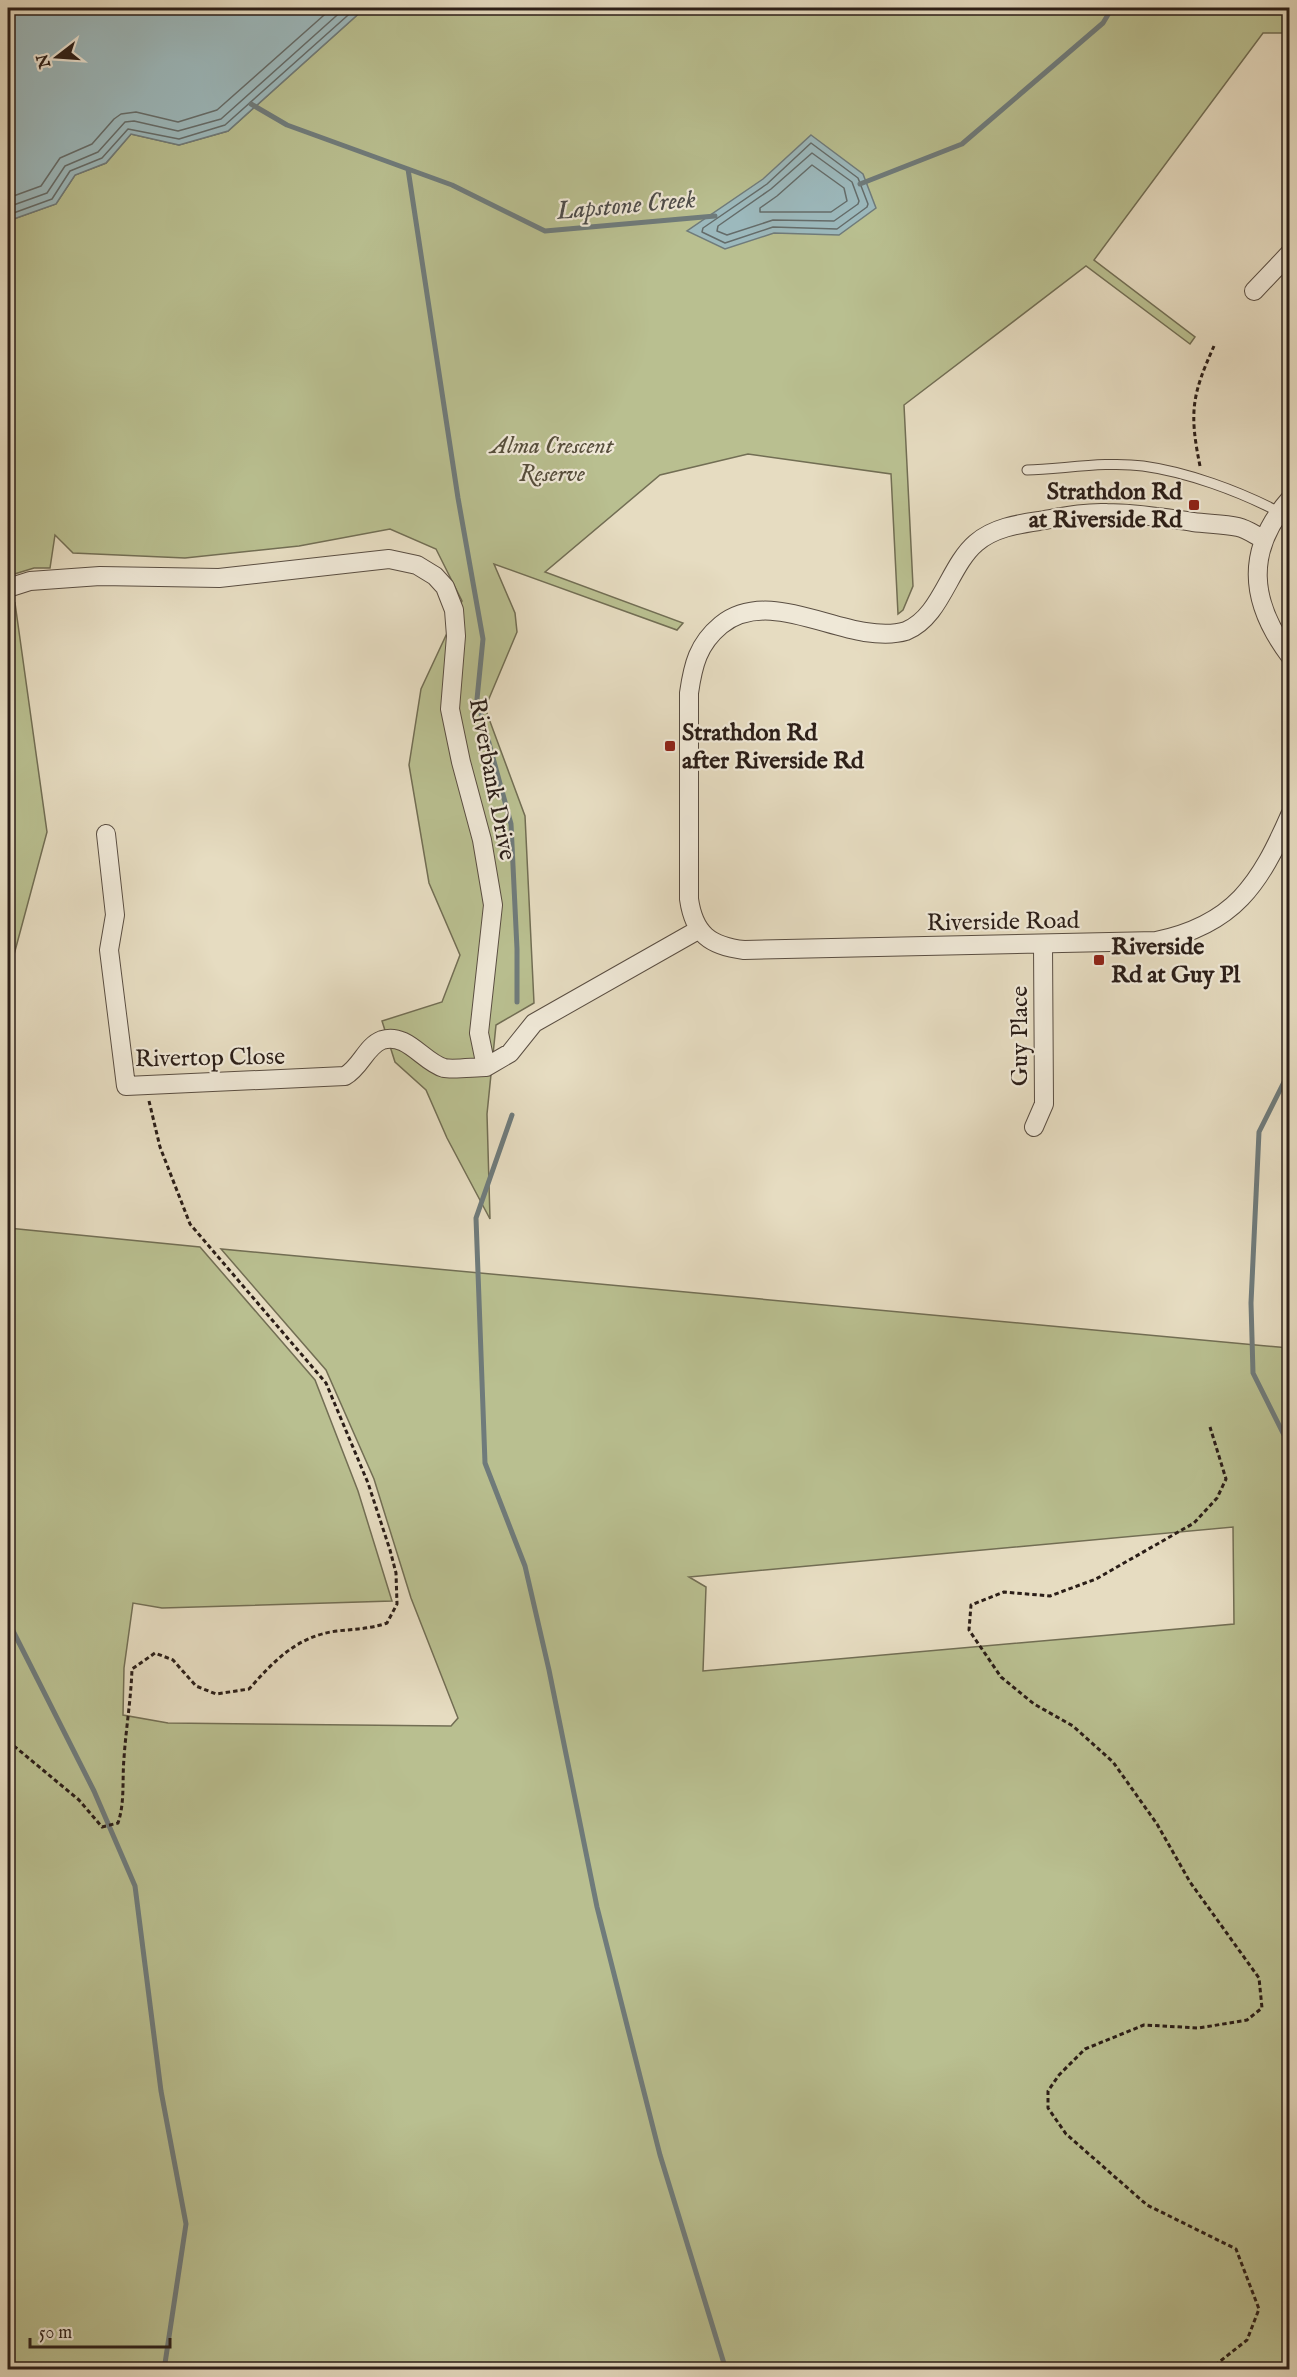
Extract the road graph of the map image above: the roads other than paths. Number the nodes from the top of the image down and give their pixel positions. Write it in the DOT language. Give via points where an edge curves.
graph roads {
  1 [pos="1290,253"];
  2 [pos="1254,291"];
  3 [pos="1027,470"];
  4 [pos="1284,505"];
  5 [pos="1263,538"];
  6 [pos="8,588"];
  7 [pos="1290,657"];
  8 [pos="1290,815"];
  9 [pos="106,834"];
  10 [pos="698,930"];
  11 [pos="1042,944"];
  12 [pos="486,1067"];
  13 [pos="1034,1127"];
  1 -- 2 [label="street"];
  3 -- 4 [label="lane" via="1134,466"];
  4 -- 5 [label="street"];
  5 -- 7 [label="street" via="1258,572 1262,607 1271,630"];
  5 -- 10 [label="street" via="1240,528 1130,514 1072,515 1024,523 986,535 974,544 933,608 906,630 874,633 770,610 750,610 728,620 701,648 692,667 689,693 689,899 691,918"];
  6 -- 12 [label="street, Riverbank Drive" via="30,581 100,576 219,578 389,559 417,565 435,576 445,587 454,610 456,636 450,709 482,840 493,905 479,1033"];
  8 -- 11 [label="street, Riverside Road" via="1275,850 1251,889 1210,922 1188,933 1156,941"];
  9 -- 12 [label="street, Rivertop Close" via="116,915 109,950 126,1086 345,1076 372,1046 393,1038 442,1068"];
  10 -- 11 [label="street, Riverside Road" via="729,948 744,950"];
  10 -- 12 [label="street" via="534,1023 510,1053"];
  11 -- 13 [label="street, Guy Place" via="1044,1104"];
}
